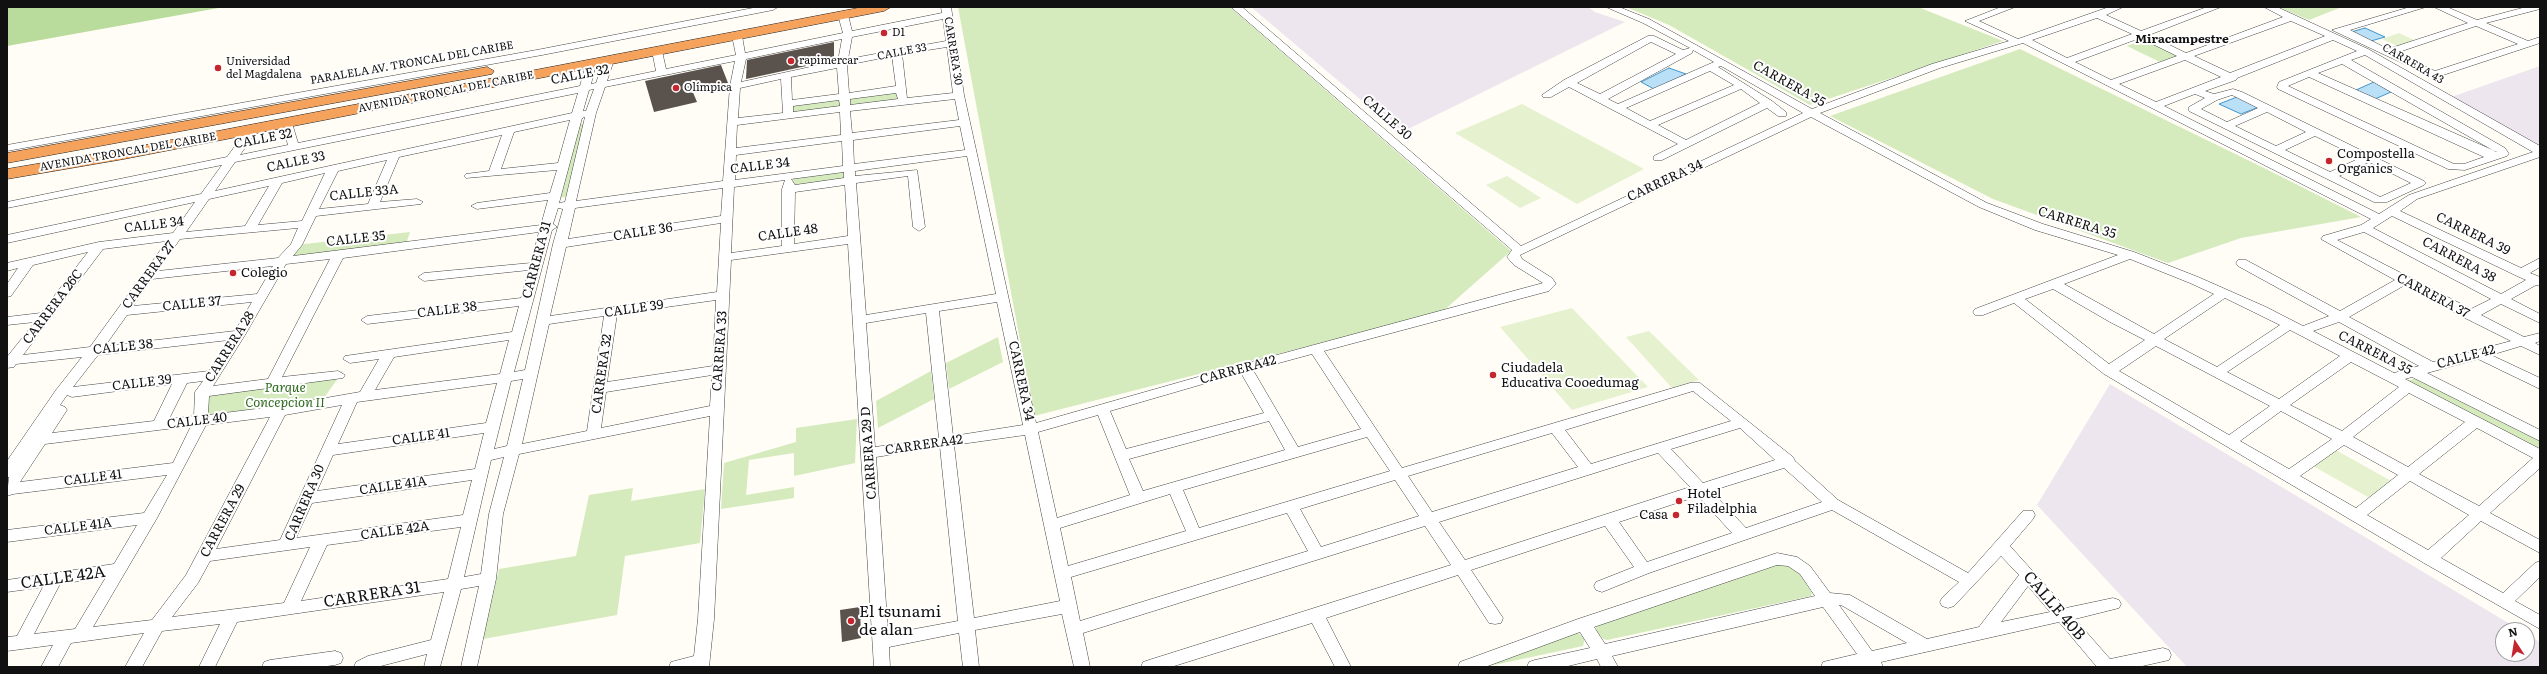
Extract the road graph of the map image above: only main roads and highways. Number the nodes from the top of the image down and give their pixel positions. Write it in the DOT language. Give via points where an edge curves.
graph roads {
  1 [pos="816,7"];
  2 [pos="884,7"];
  3 [pos="124,154"];
  4 [pos="7,158"];
  5 [pos="7,174"];
  6 [pos="7,180"];
  1 -- 4 [label="highway, AVENIDA TRONCAL DEL CARIBE" via="544,60"];
  2 -- 3 [label="highway, AVENIDA TRONCAL DEL CARIBE"];
  3 -- 5 [label="highway, AVENIDA TRONCAL DEL CARIBE"];
  3 -- 6 [label="highway"];
}
